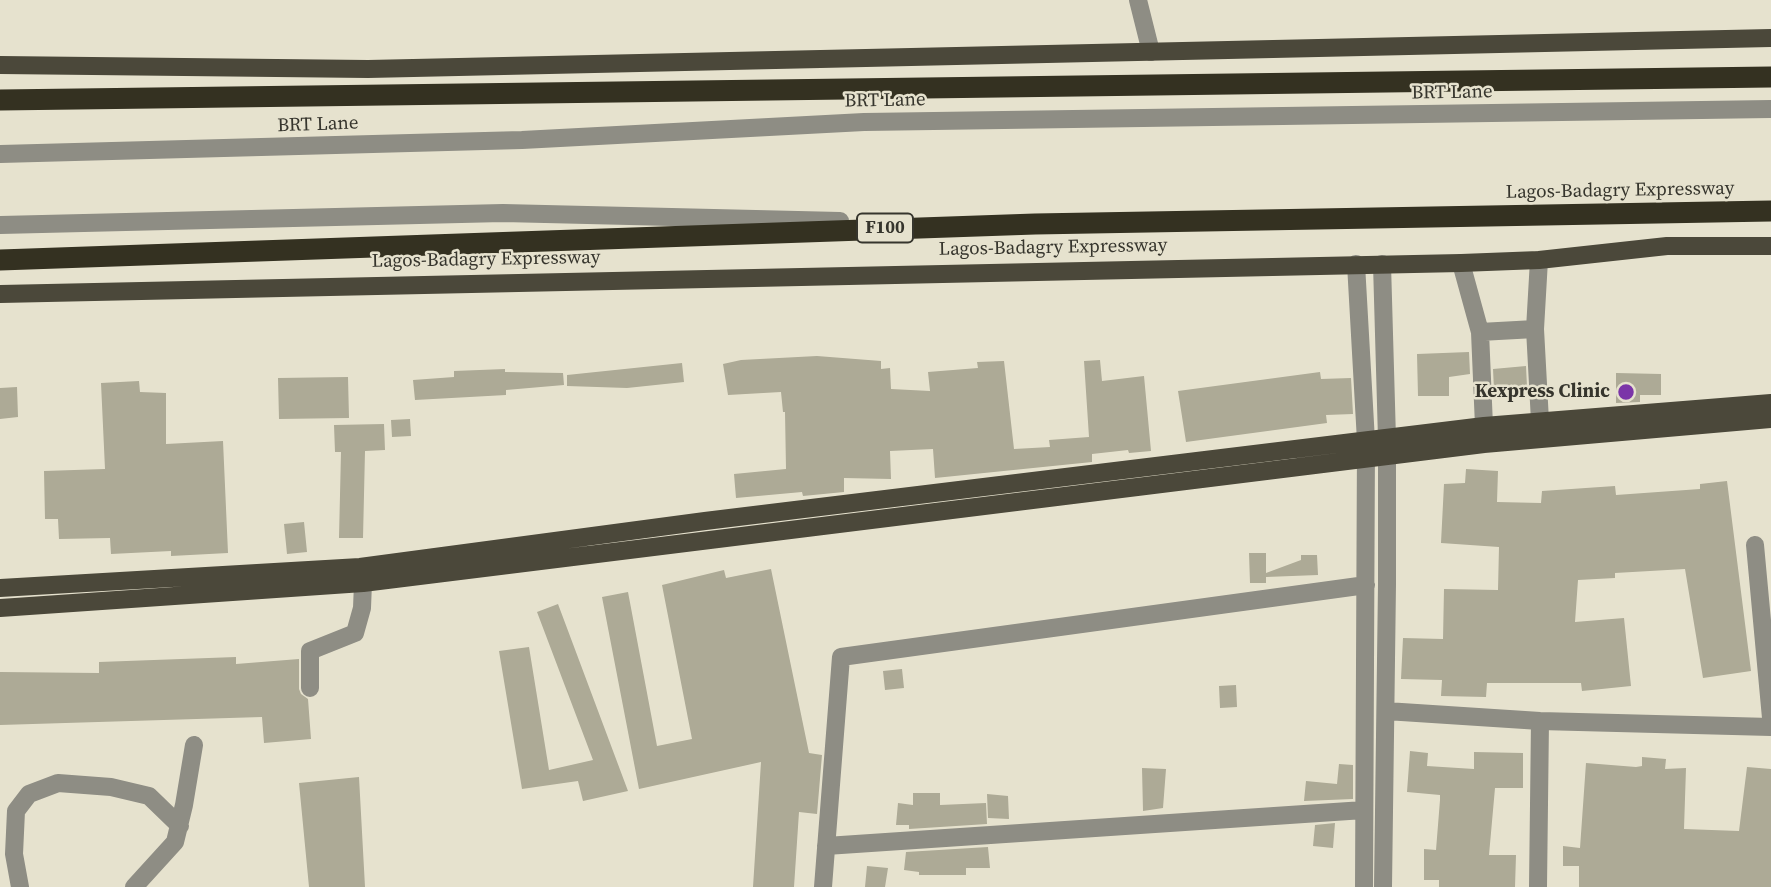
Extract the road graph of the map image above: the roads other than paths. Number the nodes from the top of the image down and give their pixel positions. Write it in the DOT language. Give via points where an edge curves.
graph roads {
  1 [pos="1138,0"];
  2 [pos="1771,37"];
  3 [pos="1151,52"];
  4 [pos="0,65"];
  5 [pos="1771,77"];
  6 [pos="0,100"];
  7 [pos="1771,109"];
  8 [pos="0,154"];
  9 [pos="1771,209"];
  10 [pos="0,225"];
  11 [pos="1771,246"];
  12 [pos="0,260"];
  13 [pos="1539,260"];
  14 [pos="1461,263"];
  15 [pos="1356,264"];
  16 [pos="1382,264"];
  17 [pos="0,293"];
  18 [pos="1535,329"];
  19 [pos="1480,332"];
  20 [pos="1771,403"];
  21 [pos="1771,419"];
  22 [pos="1540,422"];
  23 [pos="1484,426"];
  24 [pos="1386,448"];
  25 [pos="1365,450"];
  26 [pos="1755,545"];
  27 [pos="363,583"];
  28 [pos="1366,585"];
  29 [pos="0,588"];
  30 [pos="0,608"];
  31 [pos="310,688"];
  32 [pos="1386,711"];
  33 [pos="1771,719"];
  34 [pos="1541,721"];
  35 [pos="1771,727"];
  36 [pos="194,746"];
  37 [pos="1364,810"];
  38 [pos="180,826"];
  39 [pos="826,846"];
  40 [pos="20,887"];
  41 [pos="134,887"];
  42 [pos="823,887"];
  43 [pos="1364,887"];
  44 [pos="1383,887"];
  45 [pos="1538,887"];
  1 -- 3 [label="street"];
  2 -- 3 [label="main road"];
  3 -- 4 [label="main road" via="368,69"];
  5 -- 6 [label="highway"];
  7 -- 8 [label="street, BRT Lane" via="864,122 508,141"];
  9 -- 10 [label="street" via="899,222 503,213"];
  9 -- 12 [label="highway, Lagos-Badagry Expressway / F100" via="1007,225"];
  11 -- 13 [label="main road, Lagos-Badagry Expressway" via="1667,246"];
  13 -- 14 [label="main road, Lagos-Badagry Expressway"];
  13 -- 18 [label="street"];
  14 -- 16 [label="main road, Lagos-Badagry Expressway"];
  14 -- 19 [label="street"];
  15 -- 16 [label="main road, Lagos-Badagry Expressway"];
  15 -- 17 [label="main road, Lagos-Badagry Expressway"];
  15 -- 25 [label="street"];
  16 -- 24 [label="street"];
  18 -- 19 [label="street"];
  18 -- 22 [label="street"];
  19 -- 23 [label="street"];
  20 -- 22 [label="main road"];
  21 -- 24 [label="main road"];
  22 -- 23 [label="main road"];
  23 -- 24 [label="main road"];
  24 -- 25 [label="main road"];
  24 -- 32 [label="street"];
  25 -- 27 [label="main road"];
  25 -- 28 [label="street"];
  25 -- 29 [label="main road" via="705,521 360,567"];
  26 -- 33 [label="street"];
  27 -- 30 [label="main road"];
  27 -- 31 [label="street" via="355,633 310,651"];
  28 -- 37 [label="street"];
  28 -- 39 [label="street" via="841,657"];
  32 -- 34 [label="street"];
  32 -- 44 [label="street"];
  34 -- 35 [label="street"];
  34 -- 45 [label="street"];
  36 -- 38 [label="street"];
  37 -- 39 [label="street"];
  37 -- 43 [label="street"];
  38 -- 40 [label="street" via="149,796 111,787 58,783 29,794 16,811 14,854"];
  38 -- 41 [label="street" via="175,842"];
  39 -- 42 [label="street"];
}
